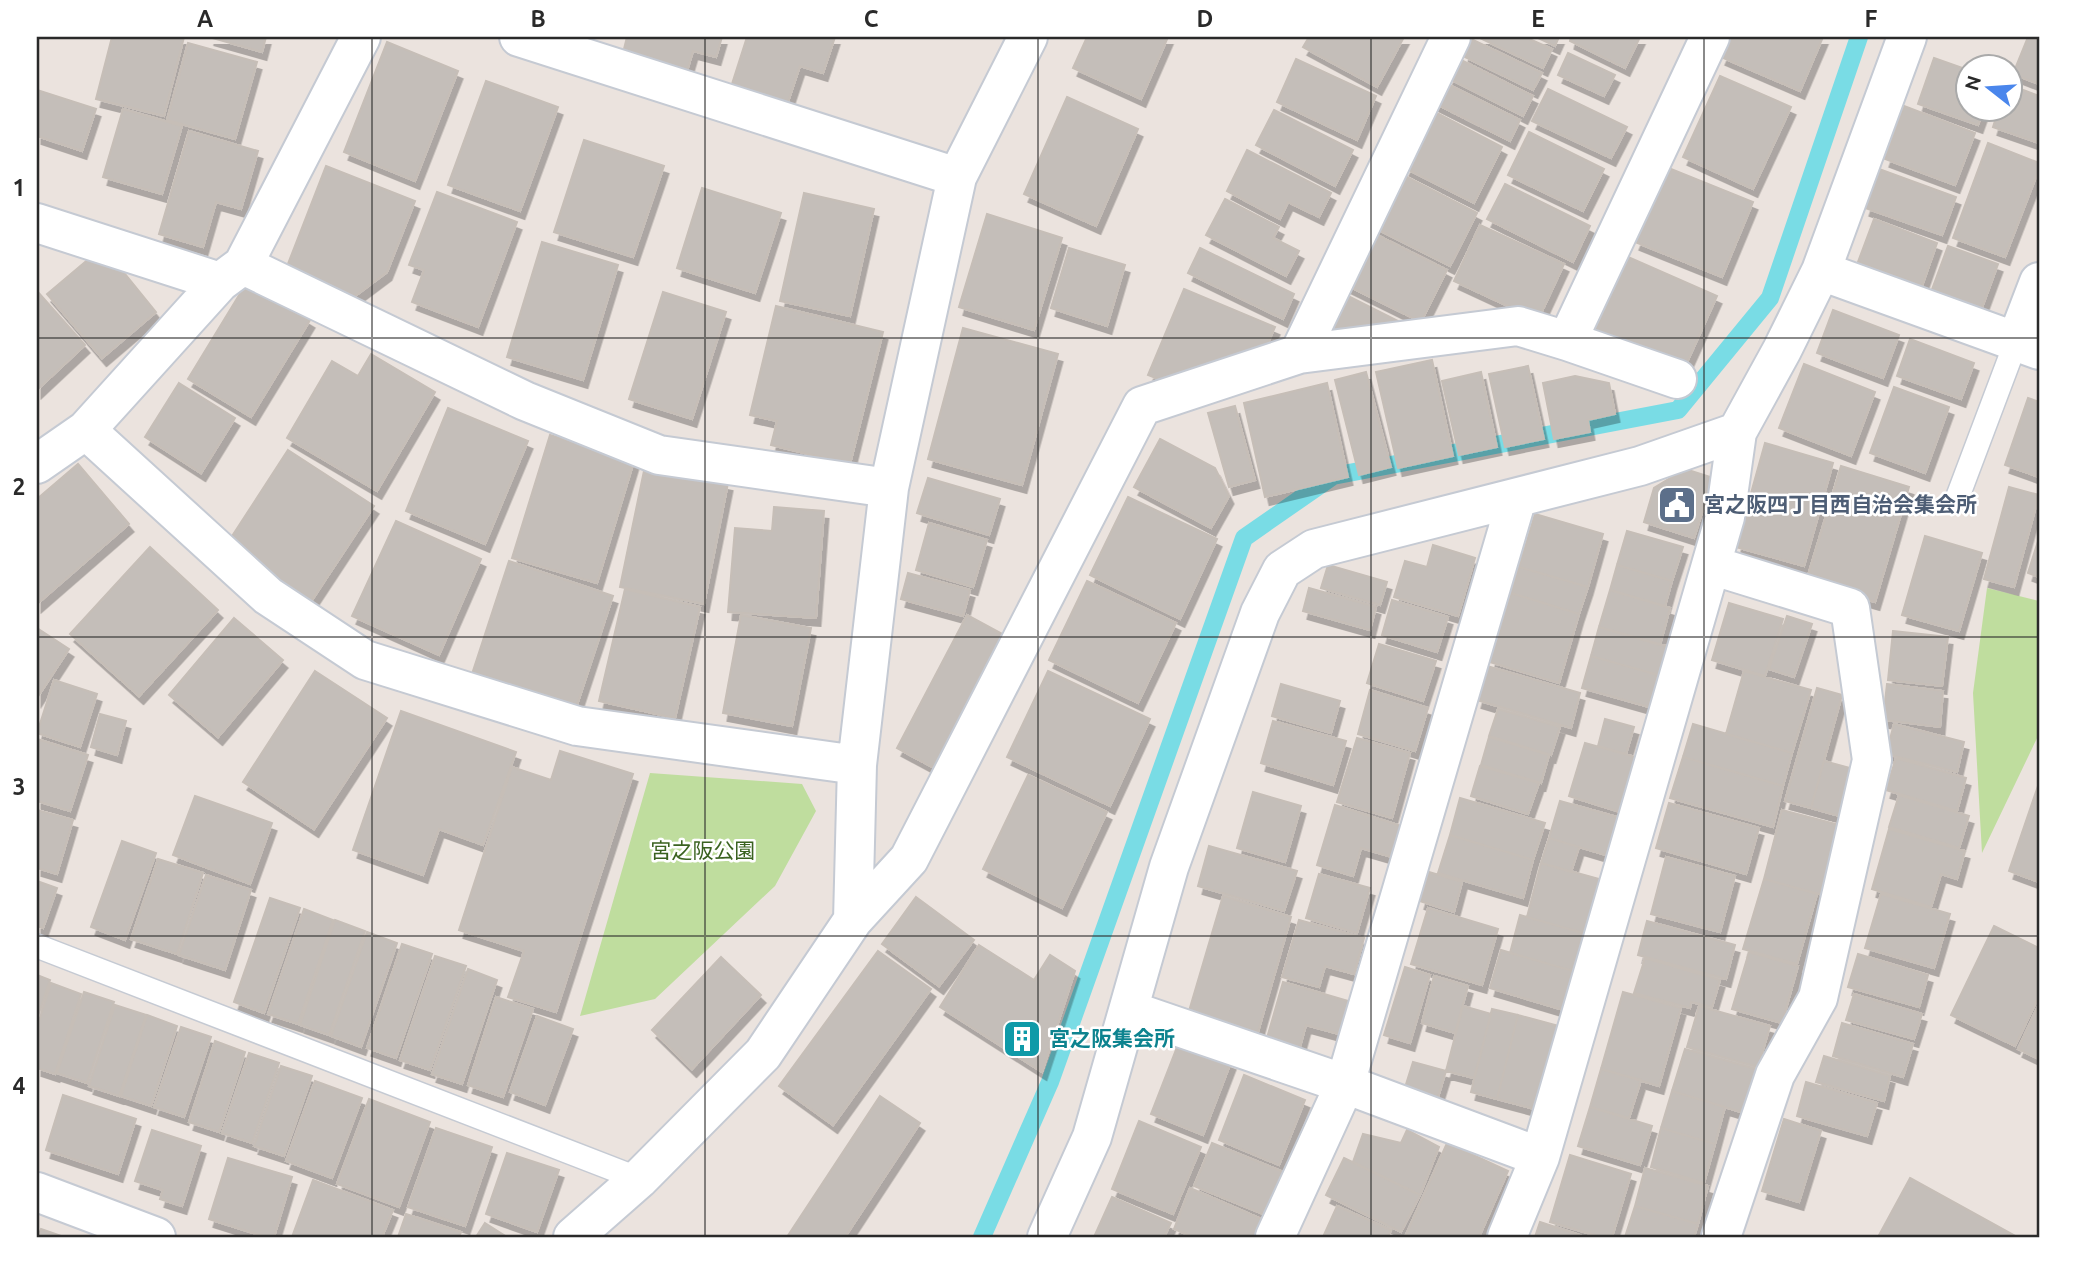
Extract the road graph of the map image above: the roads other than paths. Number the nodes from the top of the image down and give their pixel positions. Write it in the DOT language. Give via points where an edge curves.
graph roads {
  1 [pos="361,37"];
  2 [pos="519,37"];
  3 [pos="1028,37"];
  4 [pos="1451,37"];
  5 [pos="1710,37"];
  6 [pos="1908,37"];
  7 [pos="569,43"];
  8 [pos="957,177"];
  9 [pos="37,223"];
  10 [pos="1821,271"];
  11 [pos="231,273"];
  12 [pos="2039,282"];
  13 [pos="1567,341"];
  14 [pos="2028,346"];
  15 [pos="1299,354"];
  16 [pos="1677,379"];
  17 [pos="86,430"];
  18 [pos="1737,432"];
  19 [pos="37,464"];
  20 [pos="889,488"];
  21 [pos="1958,496"];
  22 [pos="1517,498"];
  23 [pos="1711,565"];
  24 [pos="857,765"];
  25 [pos="853,920"];
  26 [pos="37,946"];
  27 [pos="1129,1010"];
  28 [pos="1345,1084"];
  29 [pos="1540,1157"];
  30 [pos="639,1179"];
  31 [pos="37,1192"];
  32 [pos="156,1237"];
  33 [pos="573,1237"];
  34 [pos="1047,1237"];
  35 [pos="1275,1237"];
  36 [pos="1507,1237"];
  37 [pos="1721,1237"];
  1 -- 11 [label="street"];
  2 -- 7 [label="street"];
  3 -- 8 [label="street"];
  4 -- 15 [label="street"];
  5 -- 13 [label="street"];
  6 -- 10 [label="street"];
  7 -- 8 [label="street"];
  8 -- 20 [label="street"];
  9 -- 11 [label="street"];
  10 -- 14 [label="street"];
  10 -- 18 [label="street"];
  11 -- 17 [label="street"];
  11 -- 20 [label="street" via="659,455"];
  12 -- 14 [label="street"];
  13 -- 15 [label="street" via="1518,326"];
  13 -- 16 [label="street"];
  14 -- 21 [label="lane"];
  15 -- 25 [label="street" via="1142,405 909,859"];
  17 -- 19 [label="street"];
  17 -- 24 [label="street" via="268,596 365,660 577,726"];
  18 -- 22 [label="street" via="1640,466"];
  18 -- 23 [label="street" via="1725,517"];
  20 -- 24 [label="street"];
  22 -- 27 [label="street" via="1314,549 1282,570 1261,612 1170,867"];
  22 -- 28 [label="street"];
  23 -- 29 [label="street"];
  23 -- 37 [label="street" via="1850,608 1872,760 1818,998 1775,1075"];
  24 -- 25 [label="street"];
  25 -- 30 [label="street" via="763,1054"];
  26 -- 30 [label="lane"];
  27 -- 28 [label="street"];
  27 -- 34 [label="street" via="1092,1137"];
  28 -- 29 [label="street"];
  28 -- 35 [label="street"];
  29 -- 36 [label="street"];
  30 -- 33 [label="street"];
  31 -- 32 [label="street"];
}
